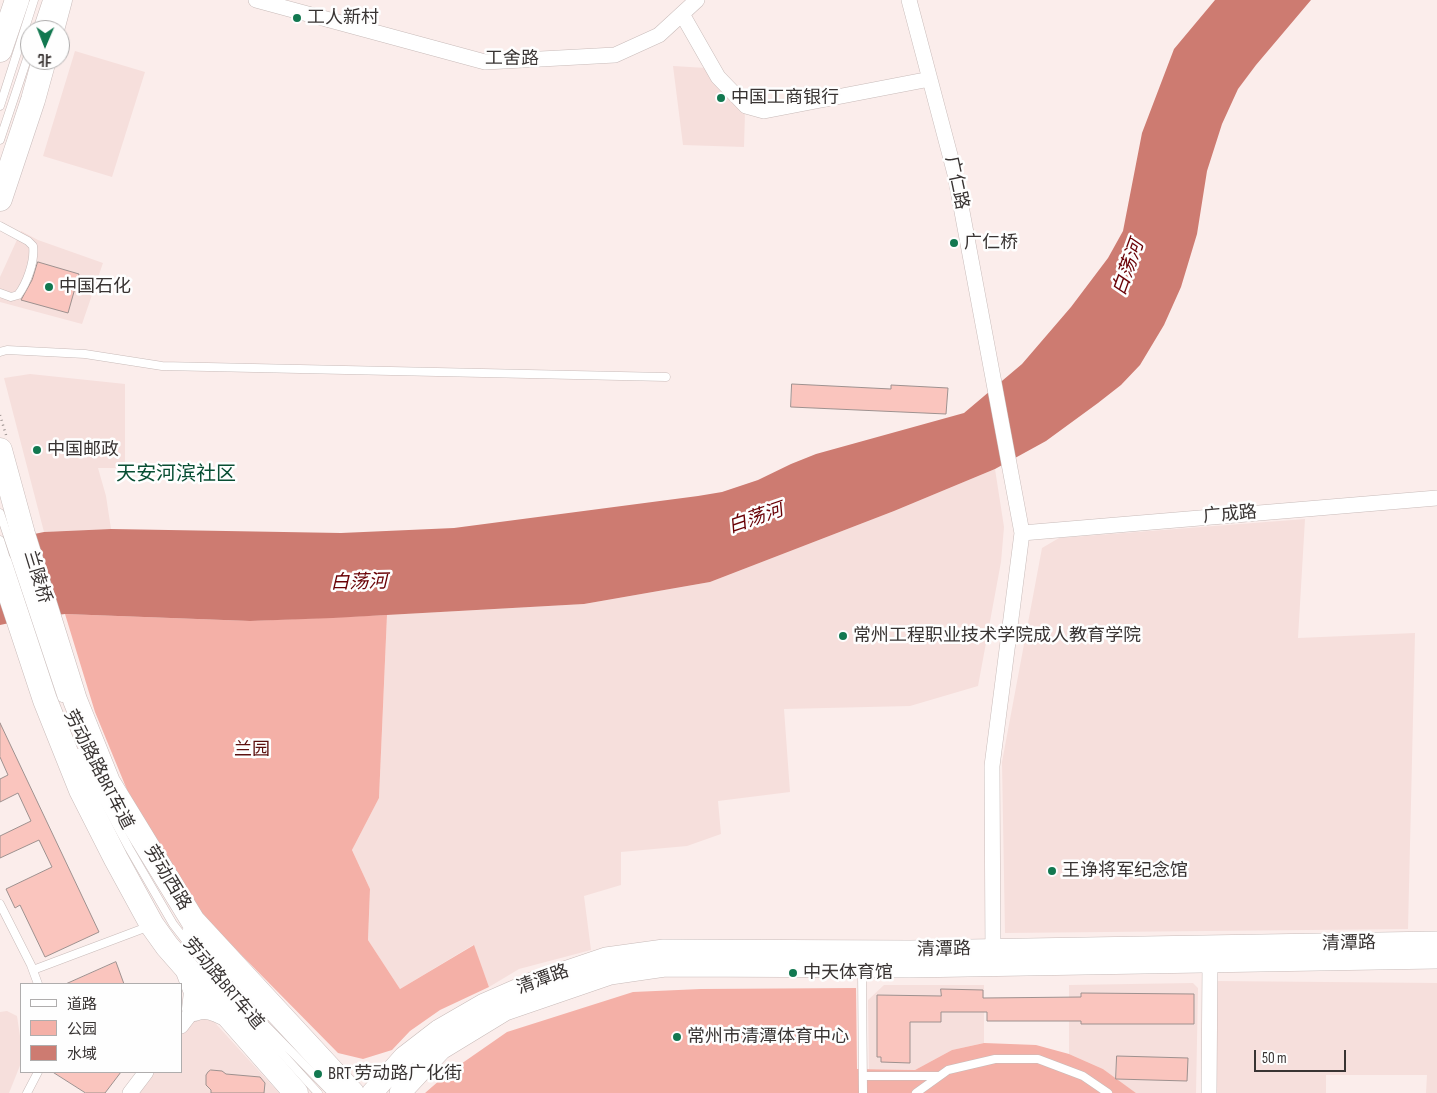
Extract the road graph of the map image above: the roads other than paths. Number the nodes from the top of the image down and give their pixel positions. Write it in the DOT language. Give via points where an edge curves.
graph roads {
  1 [pos="17,0"];
  2 [pos="34,0"];
  3 [pos="47,0"];
  4 [pos="60,0"];
  5 [pos="256,0"];
  6 [pos="697,0"];
  7 [pos="909,0"];
  8 [pos="682,14"];
  9 [pos="40,20"];
  10 [pos="55,20"];
  11 [pos="0,50"];
  12 [pos="23,70"];
  13 [pos="41,70"];
  14 [pos="930,79"];
  15 [pos="0,106"];
  16 [pos="0,140"];
  17 [pos="0,199"];
  18 [pos="0,226"];
  19 [pos="0,293"];
  20 [pos="0,352"];
  21 [pos="666,377"];
  22 [pos="0,450"];
  23 [pos="0,481"];
  24 [pos="1437,498"];
  25 [pos="0,513"];
  26 [pos="1022,533"];
  27 [pos="8,538"];
  28 [pos="0,564"];
  29 [pos="33,622"];
  30 [pos="66,708"];
  31 [pos="65,726"];
  32 [pos="73,743"];
  33 [pos="84,749"];
  34 [pos="0,904"];
  35 [pos="177,914"];
  36 [pos="182,922"];
  37 [pos="152,925"];
  38 [pos="1437,942"];
  39 [pos="992,958"];
  40 [pos="1437,958"];
  41 [pos="1210,962"];
  42 [pos="862,967"];
  43 [pos="188,969"];
  44 [pos="33,970"];
  45 [pos="38,983"];
  46 [pos="233,1011"];
  47 [pos="188,1017"];
  48 [pos="37,1073"];
  49 [pos="145,1073"];
  50 [pos="863,1076"];
  51 [pos="939,1076"];
  52 [pos="27,1093"];
  53 [pos="130,1093"];
  54 [pos="296,1093"];
  55 [pos="318,1093"];
  56 [pos="332,1093"];
  57 [pos="352,1093"];
  58 [pos="372,1093"];
  59 [pos="400,1093"];
  60 [pos="863,1093"];
  61 [pos="916,1093"];
  62 [pos="1108,1093"];
  63 [pos="1209,1093"];
  1 -- 11 [label="main road"];
  2 -- 15 [label="lane"];
  3 -- 9 [label="lane"];
  4 -- 10 [label="main road"];
  5 -- 8 [label="street, 工舍路" via="485,62 615,55 659,34"];
  6 -- 8 [label="street, 工舍路"];
  7 -- 14 [label="street, 广仁路"];
  8 -- 14 [label="street" via="718,77 746,106 764,111"];
  12 -- 16 [label="lane"];
  13 -- 17 [label="main road"];
  14 -- 26 [label="street, 广仁路" via="955,174"];
  18 -- 19 [label="lane" via="28,241 34,254 18,295 11,297"];
  20 -- 21 [label="lane" via="85,354 162,366"];
  22 -- 27 [label="main road"];
  23 -- 27 [label="main road"];
  24 -- 26 [label="street, 广成路"];
  25 -- 27 [label="lane"];
  26 -- 39 [label="street" via="992,766"];
  27 -- 29 [label="main road, 兰陵桥"];
  28 -- 29 [label="main road, 兰陵桥"];
  29 -- 30 [label="lane, 劳动路路BRT车道"];
  29 -- 31 [label="lane" via="57,710"];
  29 -- 37 [label="main road, 劳动西路" via="46,700 81,790"];
  29 -- 57 [label="main road, 劳动西路" via="76,700 108,782 193,921"];
  32 -- 46 [label="lane, 劳动路BRT车道" via="173,924 226,992"];
  33 -- 35 [label="lane, 劳动路路BRT车道" via="104,790"];
  34 -- 44 [label="lane"];
  36 -- 56 [label="lane" via="235,994"];
  37 -- 43 [label="main road, 劳动西路"];
  37 -- 44 [label="lane"];
  38 -- 39 [label="main road, 清潭路"];
  39 -- 41 [label="main road, 清潭路"];
  39 -- 42 [label="main road, 清潭路"];
  39 -- 58 [label="main road, 清潭路" via="910,951 664,950 606,958 532,983 484,1004 439,1030 404,1057"];
  40 -- 41 [label="main road, 清潭路"];
  41 -- 63 [label="street"];
  42 -- 50 [label="lane"];
  42 -- 59 [label="main road, 清潭路" via="665,966 610,974 505,1010 441,1049"];
  43 -- 46 [label="main road, 劳动西路"];
  43 -- 47 [label="main road" via="196,992"];
  44 -- 45 [label="lane"];
  46 -- 47 [label="main road" via="202,1006"];
  46 -- 54 [label="main road, 劳动西路"];
  46 -- 55 [label="lane, 劳动路BRT车道"];
  48 -- 52 [label="lane"];
  49 -- 53 [label="street"];
  50 -- 51 [label="lane"];
  50 -- 60 [label="lane"];
  51 -- 61 [label="lane"];
  51 -- 62 [label="lane" via="948,1070 995,1059 1038,1059 1083,1076"];
}
